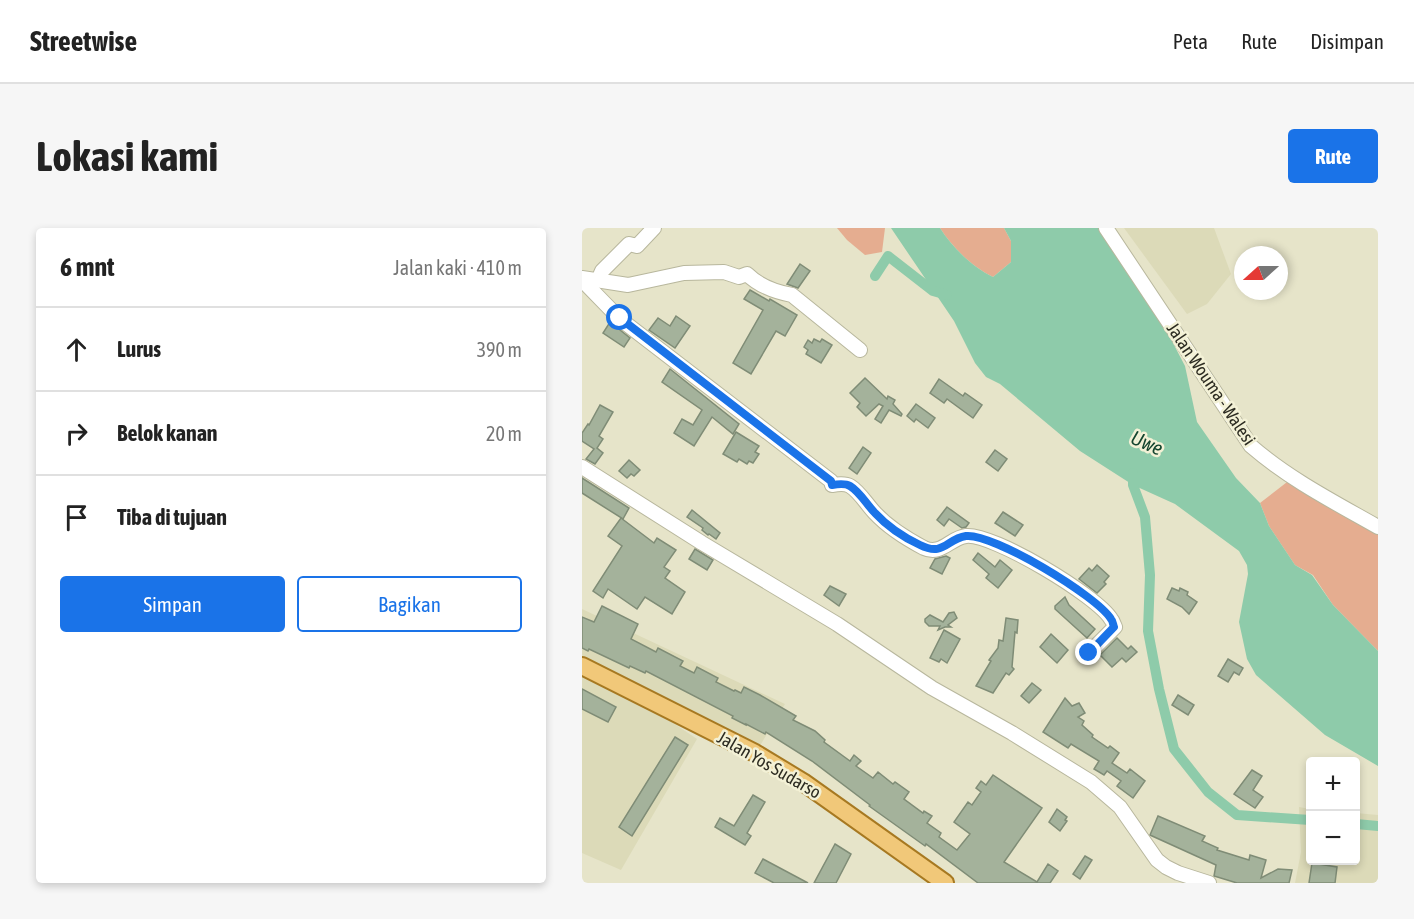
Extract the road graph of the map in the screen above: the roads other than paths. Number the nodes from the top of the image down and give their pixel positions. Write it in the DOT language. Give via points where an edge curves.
graph roads {
  1 [pos="654,228"];
  2 [pos="1106,228"];
  3 [pos="582,279"];
  4 [pos="598,280"];
  5 [pos="860,350"];
  6 [pos="582,467"];
  7 [pos="1378,527"];
  8 [pos="1089,653"];
  9 [pos="582,666"];
  10 [pos="945,883"];
  11 [pos="1209,883"];
  1 -- 4 [label="street" via="637,246 629,244"];
  2 -- 7 [label="street, Jalan Wouma - Walesi" via="1251,446 1275,466"];
  3 -- 4 [label="street"];
  3 -- 8 [label="street" via="620,318 832,485 850,486 878,516 912,542 929,550 944,548 966,536 980,538 1020,553 1070,583 1112,619 1114,627"];
  4 -- 5 [label="street" via="628,285 684,273 724,272 740,277 747,274 754,281 792,295"];
  6 -- 11 [label="street" via="837,624 932,688 1090,782 1120,807 1157,860 1178,873"];
  9 -- 10 [label="main road, Jalan Yos Sudarso" via="755,753 803,782"];
}
